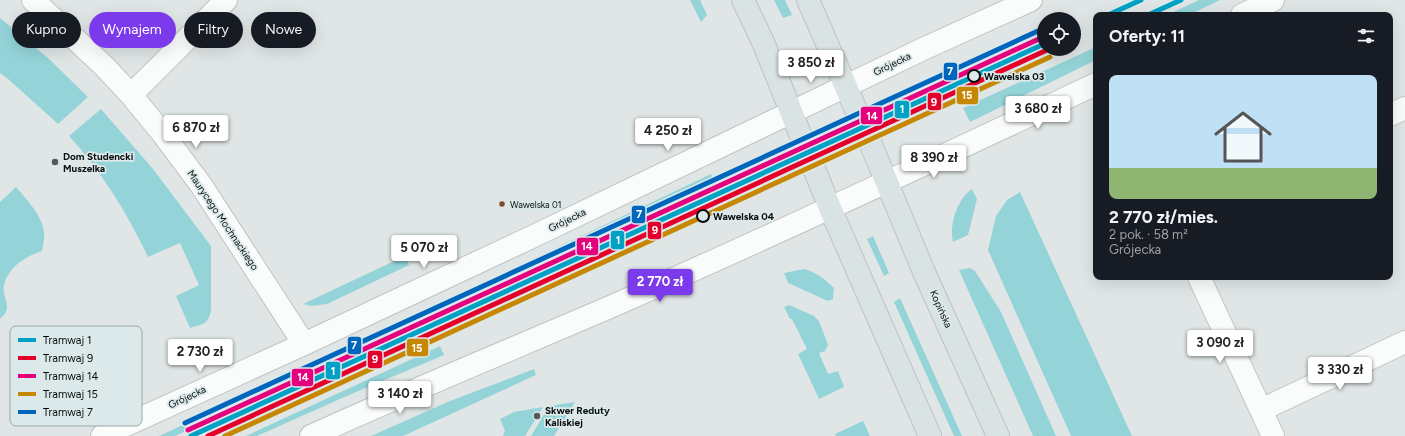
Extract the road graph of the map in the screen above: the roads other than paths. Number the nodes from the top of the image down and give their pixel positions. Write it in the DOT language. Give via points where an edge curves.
graph roads {
  1 [pos="33,0"];
  2 [pos="226,0"];
  3 [pos="743,0"];
  4 [pos="808,0"];
  5 [pos="1031,0"];
  6 [pos="1273,0"];
  7 [pos="1248,12"];
  8 [pos="1093,85"];
  9 [pos="845,86"];
  10 [pos="132,95"];
  11 [pos="1405,108"];
  12 [pos="791,112"];
  13 [pos="1393,114"];
  14 [pos="886,182"];
  15 [pos="830,208"];
  16 [pos="1200,280"];
  17 [pos="1405,342"];
  18 [pos="304,344"];
  19 [pos="1261,410"];
  20 [pos="142,418"];
  21 [pos="124,426"];
  22 [pos="102,436"];
  23 [pos="311,436"];
  24 [pos="930,436"];
  25 [pos="998,436"];
  26 [pos="1273,436"];
  1 -- 10 [label="main road, Maurycego Mochnackiego"];
  2 -- 10 [label="main road"];
  3 -- 12 [label="main road"];
  4 -- 9 [label="main road, Kopińska"];
  5 -- 9 [label="main road, Grójecka"];
  6 -- 7 [label="main road"];
  8 -- 14 [label="main road"];
  9 -- 12 [label="main road, Grójecka"];
  9 -- 14 [label="main road, Kopińska"];
  10 -- 18 [label="main road, Maurycego Mochnackiego" via="201,185"];
  11 -- 13 [label="main road"];
  12 -- 15 [label="main road"];
  12 -- 18 [label="main road, Grójecka"];
  14 -- 15 [label="main road"];
  14 -- 25 [label="main road, Kopińska"];
  15 -- 23 [label="main road"];
  15 -- 24 [label="main road"];
  16 -- 19 [label="main road"];
  17 -- 19 [label="main road"];
  18 -- 20 [label="main road, Grójecka"];
  19 -- 26 [label="main road"];
  21 -- 22 [label="main road, Grójecka"];
}
